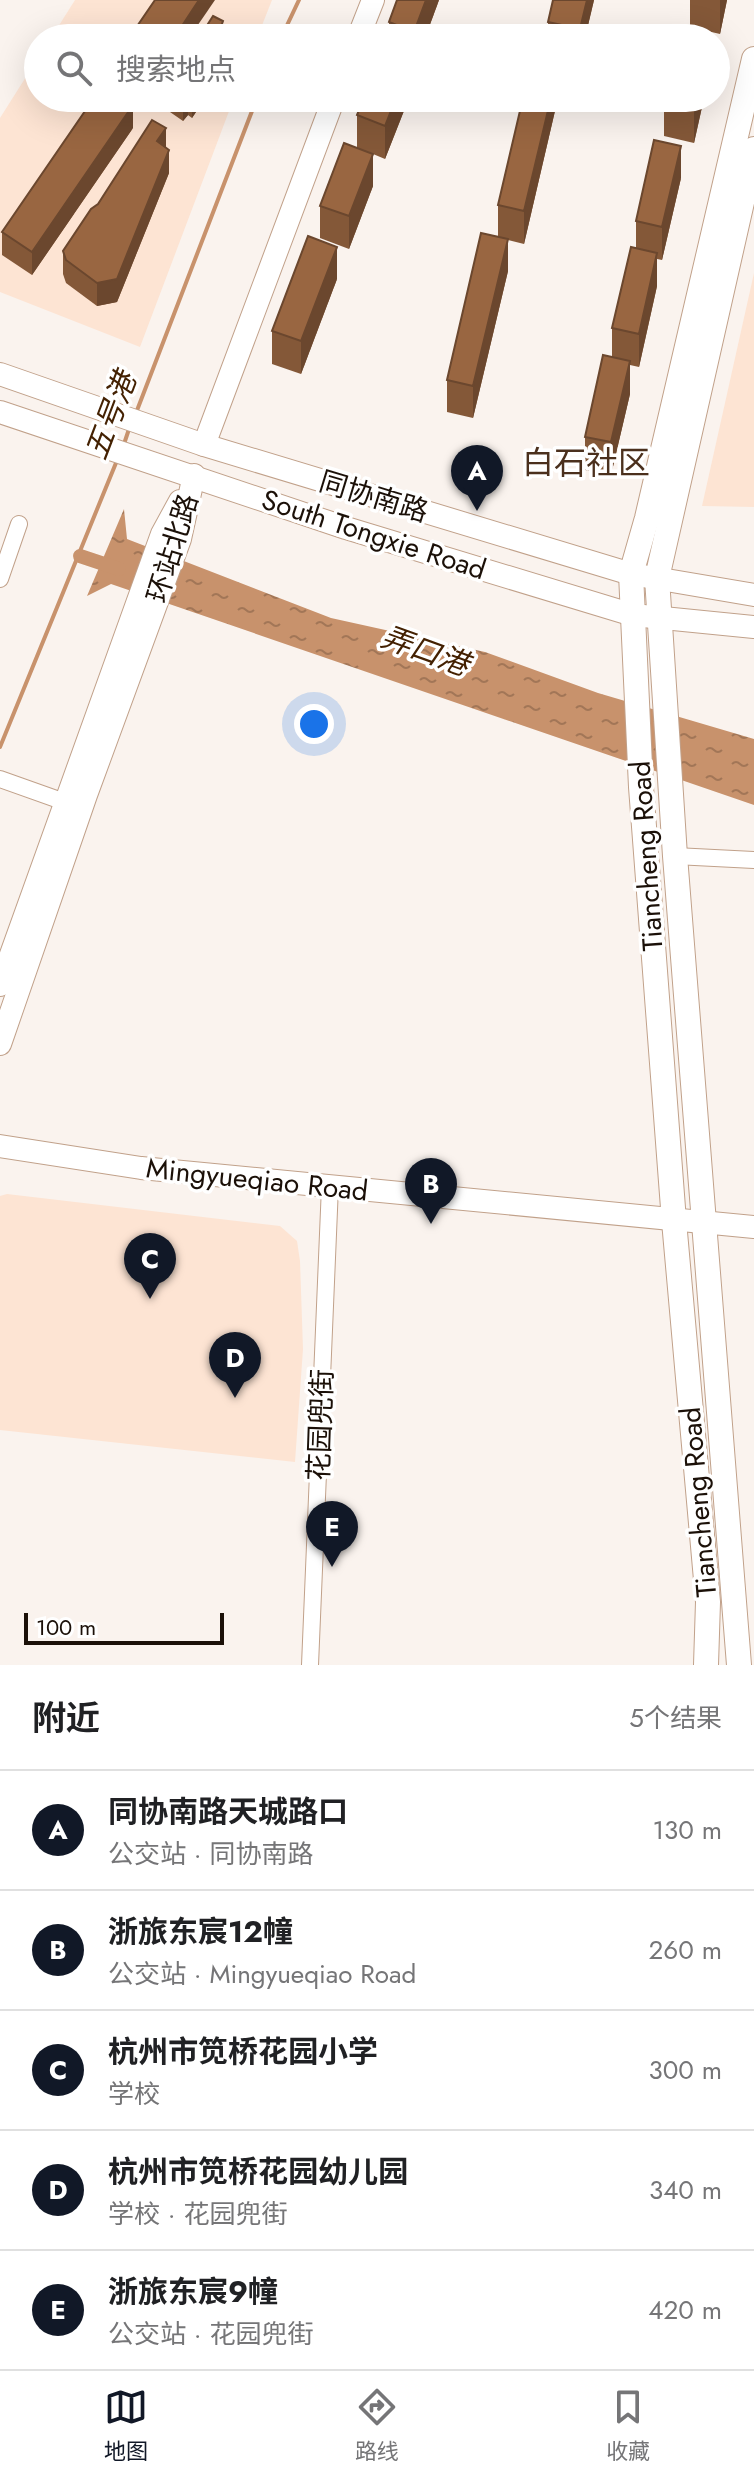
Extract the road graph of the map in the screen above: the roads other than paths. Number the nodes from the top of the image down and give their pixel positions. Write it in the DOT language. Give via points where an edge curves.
graph roads {
  1 [pos="373,0"];
  2 [pos="364,24"];
  3 [pos="754,59"];
  4 [pos="329,112"];
  5 [pos="748,158"];
  6 [pos="0,374"];
  7 [pos="0,412"];
  8 [pos="204,445"];
  9 [pos="194,475"];
  10 [pos="19,524"];
  11 [pos="631,574"];
  12 [pos="657,578"];
  13 [pos="0,579"];
  14 [pos="754,595"];
  15 [pos="633,615"];
  16 [pos="659,619"];
  17 [pos="754,627"];
  18 [pos="0,779"];
  19 [pos="66,802"];
  20 [pos="675,856"];
  21 [pos="754,860"];
  22 [pos="0,985"];
  23 [pos="0,1044"];
  24 [pos="0,1146"];
  25 [pos="330,1186"];
  26 [pos="674,1221"];
  27 [pos="703,1221"];
  28 [pos="754,1227"];
  29 [pos="310,1665"];
  30 [pos="706,1665"];
  31 [pos="739,1665"];
  1 -- 2 [label="main road"];
  3 -- 5 [label="main road, Tiancheng Road"];
  4 -- 8 [label="main road"];
  5 -- 11 [label="main road, Tiancheng Road"];
  5 -- 12 [label="main road, Tiancheng Road"];
  6 -- 8 [label="main road, 同协南路"];
  7 -- 9 [label="main road, South Tongxie Road"];
  8 -- 11 [label="main road, 同协南路"];
  9 -- 15 [label="main road, South Tongxie Road" via="355,531"];
  9 -- 19 [label="main road, 环站北路"];
  10 -- 13 [label="street"];
  11 -- 12 [label="main road, 同协南路"];
  11 -- 15 [label="main road, Tiancheng Road"];
  12 -- 14 [label="main road, 同协南路"];
  12 -- 16 [label="main road, Tiancheng Road"];
  15 -- 16 [label="main road, South Tongxie Road"];
  15 -- 26 [label="main road, Tiancheng Road"];
  16 -- 17 [label="main road, South Tongxie Road"];
  16 -- 20 [label="main road, Tiancheng Road"];
  18 -- 19 [label="street"];
  19 -- 22 [label="main road, 环站北路"];
  19 -- 23 [label="main road, 环站北路"];
  20 -- 21 [label="street"];
  20 -- 27 [label="main road, Tiancheng Road"];
  24 -- 25 [label="main road, Mingyueqiao Road" via="141,1168"];
  25 -- 26 [label="main road, Mingyueqiao Road"];
  25 -- 29 [label="street, 花园兜街"];
  26 -- 27 [label="main road, Mingyueqiao Road"];
  26 -- 30 [label="main road, Tiancheng Road" via="708,1602"];
  27 -- 28 [label="main road, Mingyueqiao Road"];
  27 -- 31 [label="main road, Tiancheng Road"];
}
